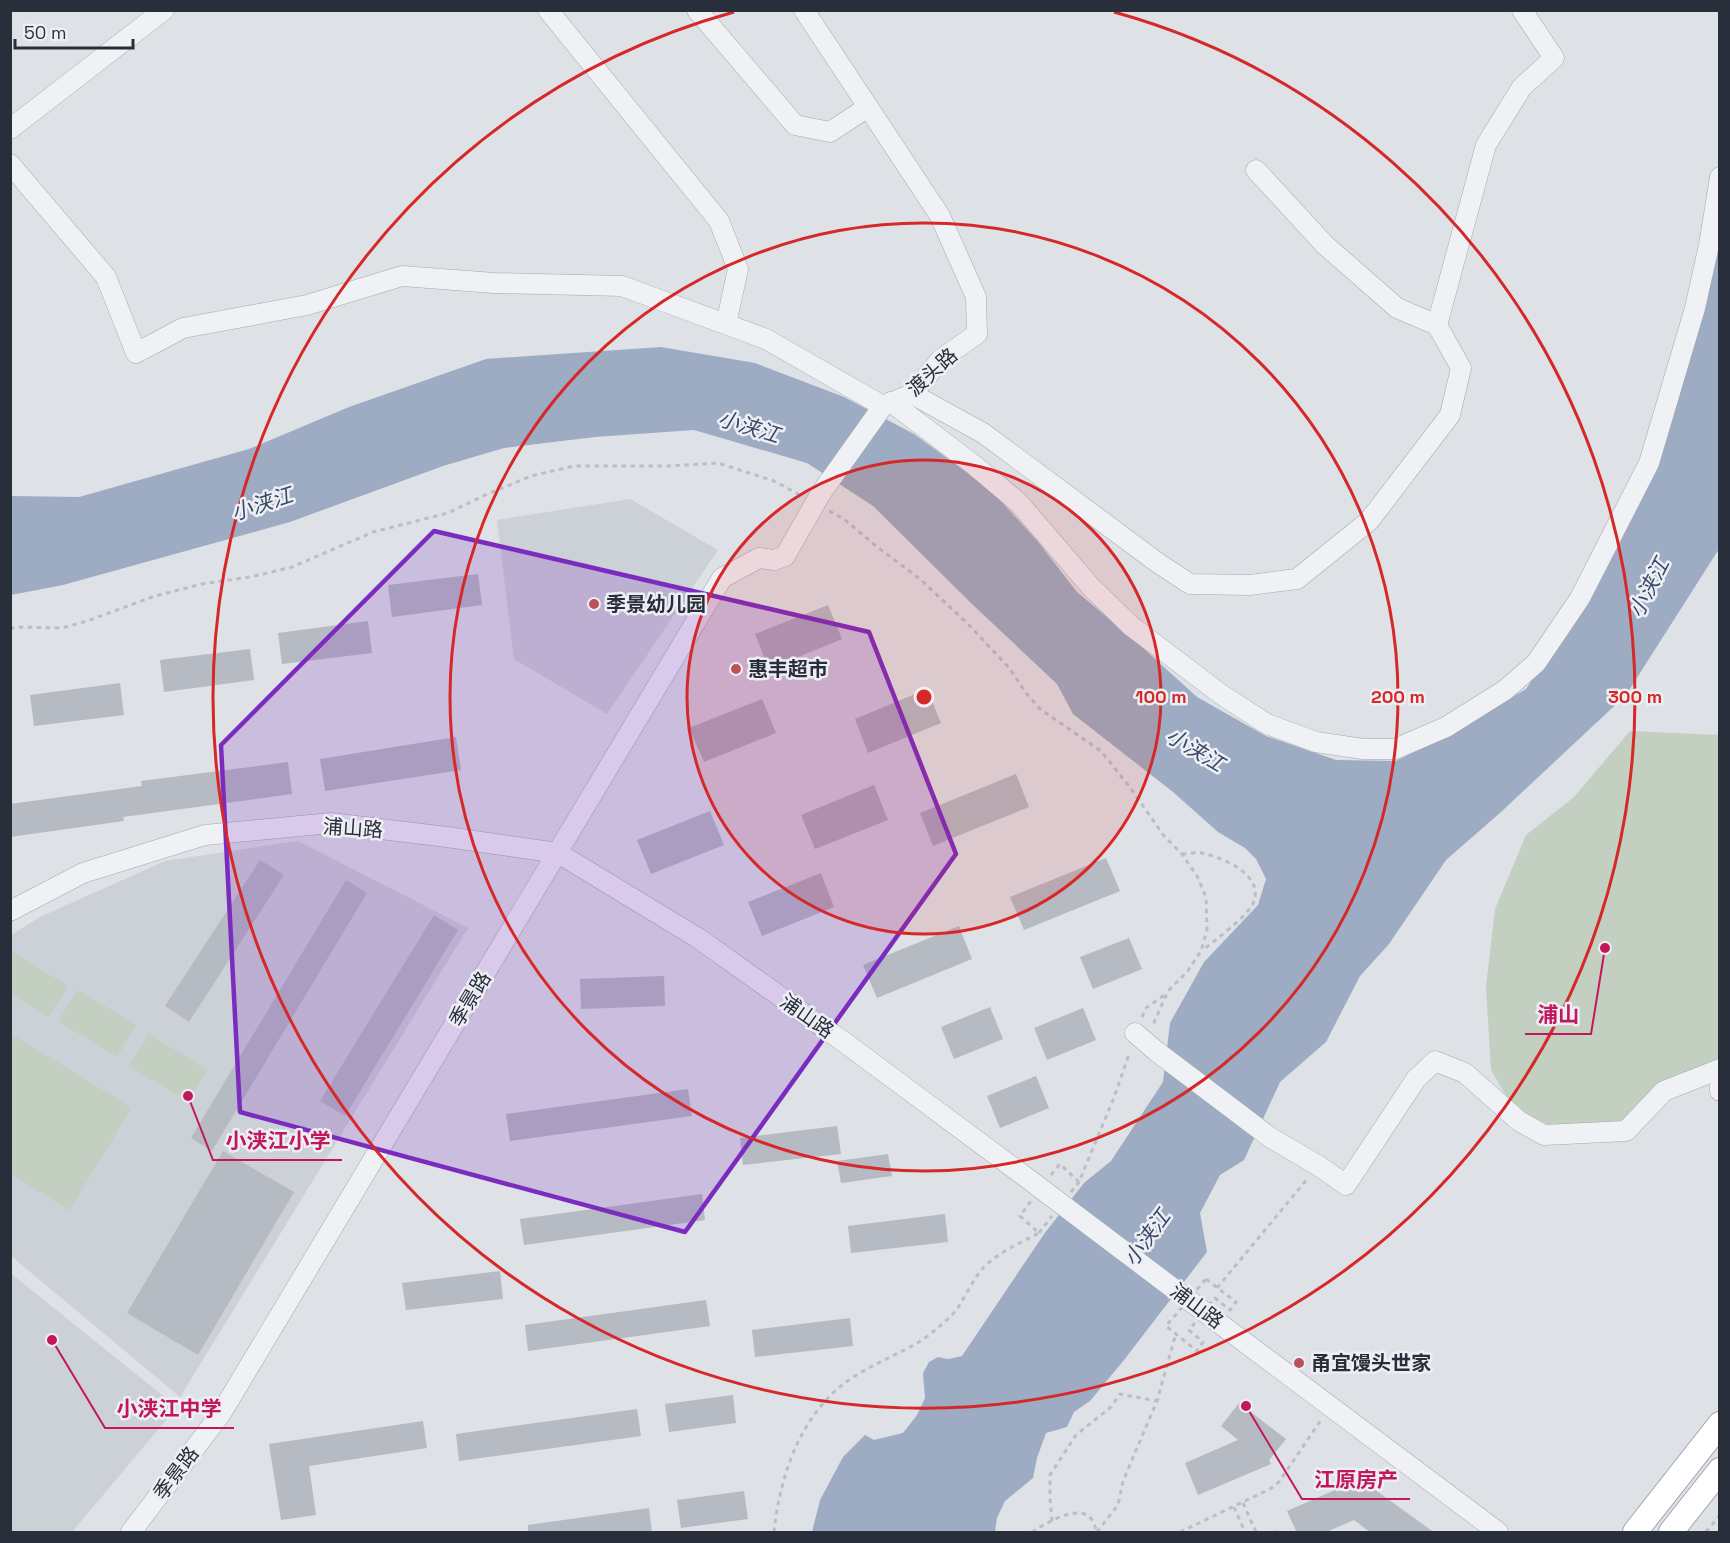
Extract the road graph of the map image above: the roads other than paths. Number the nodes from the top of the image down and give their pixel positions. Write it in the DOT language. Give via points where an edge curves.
graph roads {
  1 [pos="164,10"];
  2 [pos="548,10"];
  3 [pos="697,10"];
  4 [pos="804,10"];
  5 [pos="1522,10"];
  6 [pos="868,106"];
  7 [pos="10,129"];
  8 [pos="10,164"];
  9 [pos="1256,170"];
  10 [pos="1719,177"];
  11 [pos="726,324"];
  12 [pos="1437,325"];
  13 [pos="912,394"];
  14 [pos="887,404"];
  15 [pos="818,498"];
  16 [pos="558,854"];
  17 [pos="10,911"];
  18 [pos="1145,1042"];
  19 [pos="1719,1069"];
  20 [pos="1719,1084"];
  21 [pos="1719,1091"];
  22 [pos="1719,1424"];
  23 [pos="1719,1470"];
  24 [pos="131,1533"];
  25 [pos="1498,1533"];
  26 [pos="1635,1533"];
  27 [pos="1671,1533"];
  1 -- 7 [label="street"];
  2 -- 11 [label="street" via="719,221 738,269"];
  3 -- 6 [label="street" via="795,125 830,132"];
  4 -- 6 [label="street"];
  5 -- 12 [label="street" via="1554,58 1522,87 1486,145"];
  6 -- 13 [label="street, 渡头路" via="940,216 976,297 977,334 941,359"];
  8 -- 11 [label="street" via="106,277 136,353 183,328 307,305 402,276 622,286"];
  9 -- 12 [label="street" via="1325,245 1397,308"];
  10 -- 14 [label="street" via="1695,308 1649,463 1580,598 1536,663 1505,690 1446,727 1395,749 1316,742 1267,724 1222,695 1123,618 1018,502 974,465"];
  11 -- 14 [label="street" via="766,339"];
  12 -- 13 [label="street" via="1461,368 1449,416 1369,520 1298,579 1250,585 1190,584 983,433"];
  13 -- 14 [label="street, 渡头路"];
  14 -- 15 [label="street, 渡头路"];
  15 -- 16 [label="street, 季景路" via="786,556 774,560 759,558 722,578"];
  16 -- 17 [label="street, 浦山路" via="331,823 205,835 83,873"];
  16 -- 24 [label="street, 季景路" via="220,1414"];
  16 -- 25 [label="street, 浦山路, bridge" via="698,938 844,1042"];
  18 -- 19 [label="street" via="1271,1138 1346,1185 1416,1078 1436,1061 1465,1074 1519,1121 1544,1135 1626,1131 1664,1091"];
  20 -- 21 [label="street"];
  22 -- 26 [label="main road"];
  23 -- 27 [label="main road"];
}
